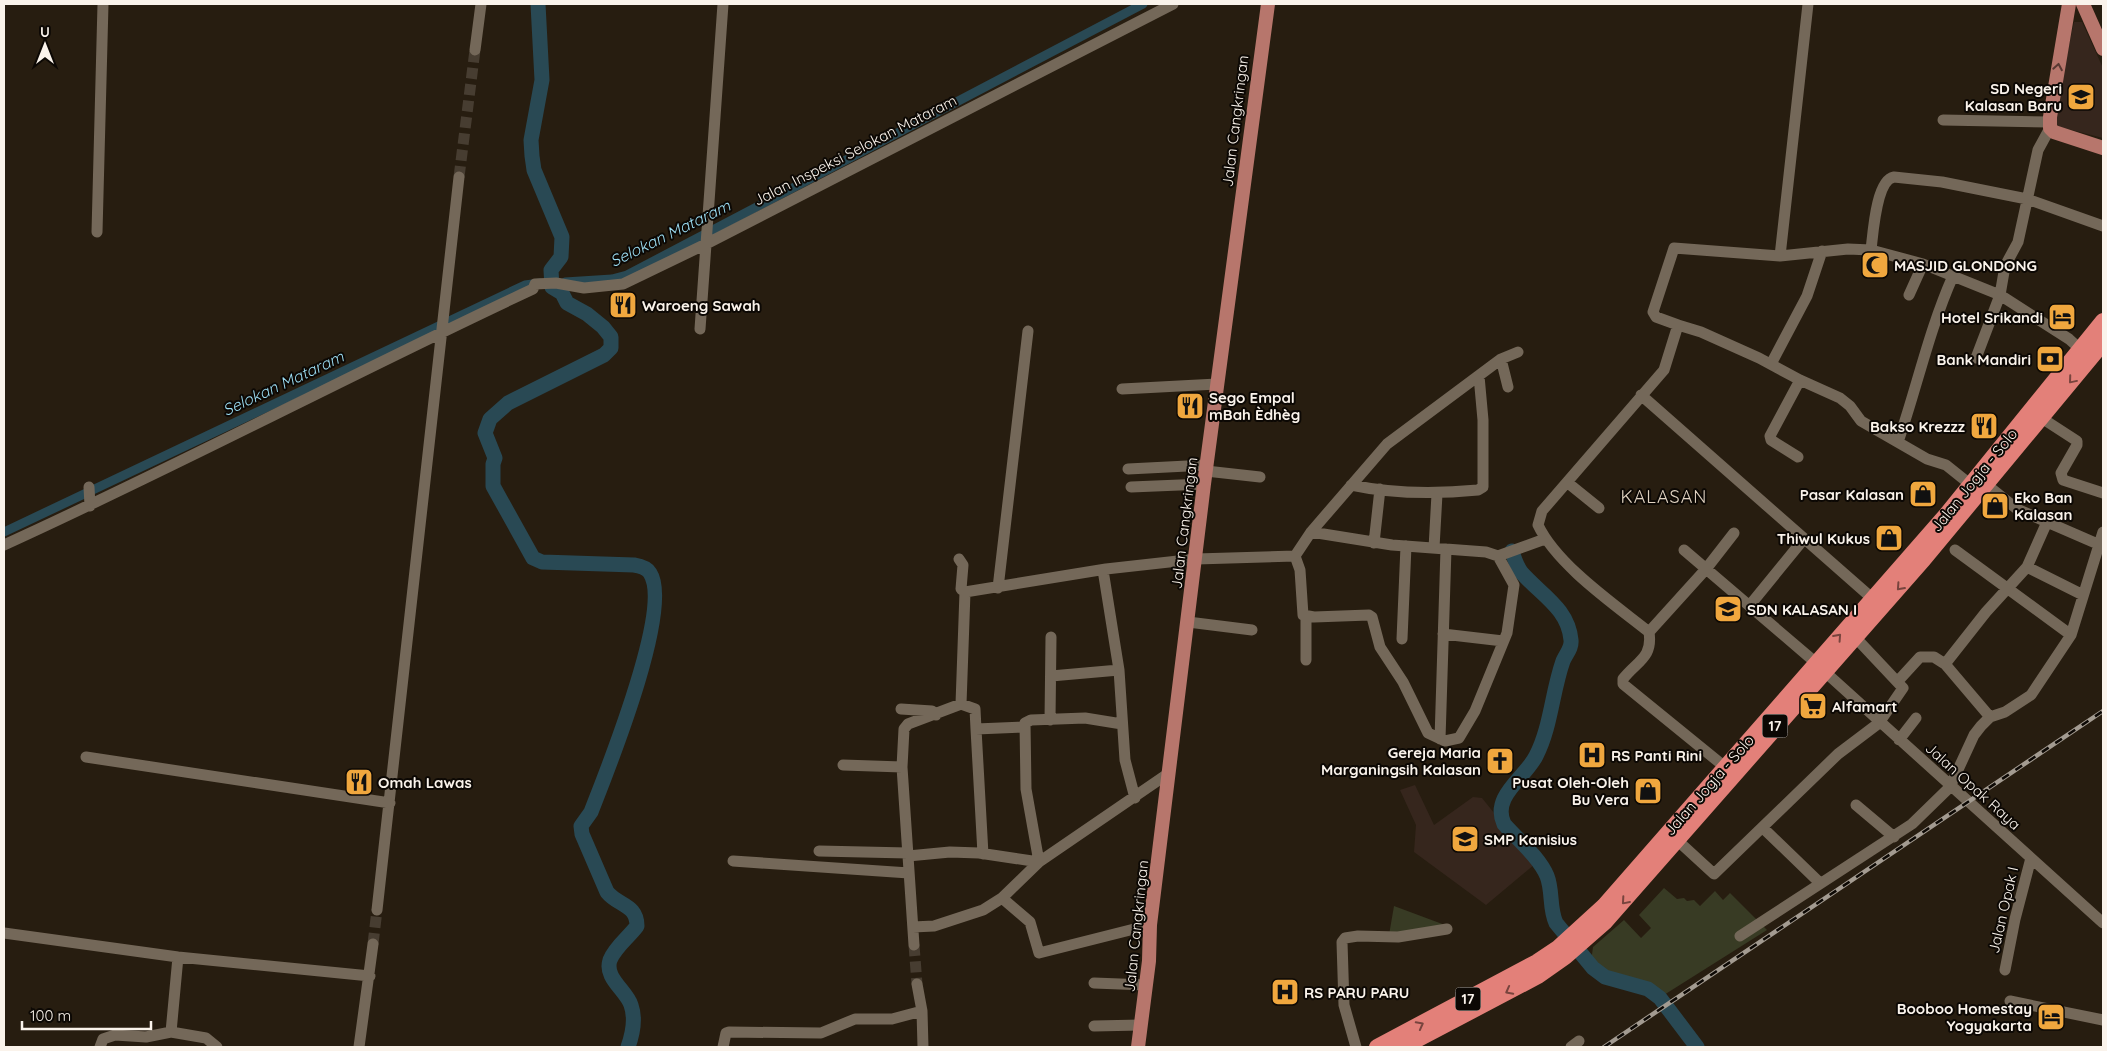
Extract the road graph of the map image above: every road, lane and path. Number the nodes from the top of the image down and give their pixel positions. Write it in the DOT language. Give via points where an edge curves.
graph roads {
  1 [pos="103,4"];
  2 [pos="481,4"];
  3 [pos="723,4"];
  4 [pos="1173,4"];
  5 [pos="1268,4"];
  6 [pos="1808,4"];
  7 [pos="2069,4"];
  8 [pos="2083,4"];
  9 [pos="2103,49"];
  10 [pos="475,50"];
  11 [pos="1943,120"];
  12 [pos="2050,125"];
  13 [pos="2103,148"];
  14 [pos="459,177"];
  15 [pos="2027,199"];
  16 [pos="2103,226"];
  17 [pos="97,232"];
  18 [pos="706,240"];
  19 [pos="1871,250"];
  20 [pos="1822,251"];
  21 [pos="1780,256"];
  22 [pos="1923,264"];
  23 [pos="1953,276"];
  24 [pos="1909,295"];
  25 [pos="2000,295"];
  26 [pos="2103,321"];
  27 [pos="443,326"];
  28 [pos="1678,326"];
  29 [pos="700,329"];
  30 [pos="1028,330"];
  31 [pos="2103,342"];
  32 [pos="2080,349"];
  33 [pos="1518,352"];
  34 [pos="1501,358"];
  35 [pos="1976,358"];
  36 [pos="1771,364"];
  37 [pos="1479,376"];
  38 [pos="1800,380"];
  39 [pos="1217,384"];
  40 [pos="1508,387"];
  41 [pos="1122,389"];
  42 [pos="1641,395"];
  43 [pos="2040,417"];
  44 [pos="1898,442"];
  45 [pos="1798,457"];
  46 [pos="1128,469"];
  47 [pos="1205,473"];
  48 [pos="1260,477"];
  49 [pos="1568,483"];
  50 [pos="1351,485"];
  51 [pos="1979,485"];
  52 [pos="88,487"];
  53 [pos="1131,487"];
  54 [pos="1380,489"];
  55 [pos="2103,493"];
  56 [pos="1437,494"];
  57 [pos="90,503"];
  58 [pos="1599,508"];
  59 [pos="2047,522"];
  60 [pos="1311,532"];
  61 [pos="2103,532"];
  62 [pos="1734,533"];
  63 [pos="1545,539"];
  64 [pos="1804,540"];
  65 [pos="1374,543"];
  66 [pos="4,545"];
  67 [pos="2100,545"];
  68 [pos="1406,546"];
  69 [pos="1434,548"];
  70 [pos="1446,549"];
  71 [pos="1684,550"];
  72 [pos="1955,550"];
  73 [pos="1294,556"];
  74 [pos="1498,556"];
  75 [pos="1196,558"];
  76 [pos="959,559"];
  77 [pos="2027,567"];
  78 [pos="1103,570"];
  79 [pos="1706,570"];
  80 [pos="998,588"];
  81 [pos="2007,589"];
  82 [pos="966,592"];
  83 [pos="2083,595"];
  84 [pos="1750,606"];
  85 [pos="1871,606"];
  86 [pos="1306,617"];
  87 [pos="1188,622"];
  88 [pos="1252,630"];
  89 [pos="1649,632"];
  90 [pos="1443,634"];
  91 [pos="2071,635"];
  92 [pos="1855,636"];
  93 [pos="1051,637"];
  94 [pos="1402,639"];
  95 [pos="1503,641"];
  96 [pos="1306,660"];
  97 [pos="1945,664"];
  98 [pos="1820,667"];
  99 [pos="1118,670"];
  100 [pos="1051,676"];
  101 [pos="1898,681"];
  102 [pos="962,704"];
  103 [pos="901,709"];
  104 [pos="936,715"];
  105 [pos="1990,717"];
  106 [pos="1916,718"];
  107 [pos="1050,720"];
  108 [pos="1879,723"];
  109 [pos="1122,724"];
  110 [pos="1024,727"];
  111 [pos="976,730"];
  112 [pos="1440,739"];
  113 [pos="1899,740"];
  114 [pos="86,757"];
  115 [pos="843,765"];
  116 [pos="1724,767"];
  117 [pos="902,768"];
  118 [pos="1169,773"];
  119 [pos="1950,787"];
  120 [pos="1135,798"];
  121 [pos="390,803"];
  122 [pos="1856,805"];
  123 [pos="1763,828"];
  124 [pos="1894,837"];
  125 [pos="1677,840"];
  126 [pos="819,851"];
  127 [pos="983,854"];
  128 [pos="908,855"];
  129 [pos="2031,858"];
  130 [pos="733,861"];
  131 [pos="1040,862"];
  132 [pos="909,873"];
  133 [pos="1820,883"];
  134 [pos="1002,898"];
  135 [pos="377,910"];
  136 [pos="2103,923"];
  137 [pos="1150,924"];
  138 [pos="913,927"];
  139 [pos="1591,927"];
  140 [pos="1447,929"];
  141 [pos="4,933"];
  142 [pos="1740,936"];
  143 [pos="373,944"];
  144 [pos="914,944"];
  145 [pos="1562,952"];
  146 [pos="178,957"];
  147 [pos="2005,970"];
  148 [pos="370,976"];
  149 [pos="1094,983"];
  150 [pos="917,984"];
  151 [pos="1146,985"];
  152 [pos="2010,1001"];
  153 [pos="922,1011"];
  154 [pos="2103,1020"];
  155 [pos="1142,1025"];
  156 [pos="1094,1026"];
  157 [pos="172,1032"];
  158 [pos="100,1047"];
  159 [pos="217,1047"];
  160 [pos="359,1047"];
  161 [pos="723,1047"];
  162 [pos="923,1047"];
  163 [pos="1138,1047"];
  164 [pos="1356,1047"];
  165 [pos="1376,1047"];
  166 [pos="1403,1047"];
  1 -- 17 [label="street"];
  2 -- 10 [label="street"];
  3 -- 18 [label="street"];
  4 -- 18 [label="street, Jalan Inspeksi Selokan Mataram"];
  5 -- 39 [label="main road, Jalan Cangkringan"];
  6 -- 21 [label="street"];
  12 -- 7 [label="main road, one-way"];
  8 -- 9 [label="main road"];
  11 -- 12 [label="street"];
  12 -- 13 [label="main road" via="2054,132"];
  12 -- 15 [label="street" via="2038,150"];
  14 -- 27 [label="street"];
  15 -- 16 [label="street"];
  15 -- 19 [label="street" via="1942,182 1890,178 1884,184 1874,218"];
  15 -- 25 [label="street" via="2018,242 2005,266"];
  18 -- 27 [label="street, Jalan Inspeksi Selokan Mataram" via="623,284 584,288 556,283 535,284 533,289"];
  18 -- 29 [label="street"];
  19 -- 20 [label="street"];
  19 -- 22 [label="street"];
  20 -- 21 [label="street"];
  20 -- 36 [label="street" via="1807,296"];
  21 -- 28 [label="street" via="1674,248 1654,312 1656,317"];
  22 -- 23 [label="street"];
  22 -- 24 [label="street"];
  23 -- 25 [label="street"];
  23 -- 44 [label="street" via="1927,342"];
  25 -- 32 [label="street"];
  25 -- 35 [label="street"];
  26 -- 32 [label="highway, Jalan Jogja - Solo / 17"];
  27 -- 57 [label="street, Jalan Inspeksi Selokan Mataram"];
  27 -- 121 [label="street"];
  28 -- 36 [label="street" via="1701,332"];
  28 -- 42 [label="street" via="1664,370"];
  30 -- 80 [label="street"];
  31 -- 43 [label="highway, Jalan Jogja - Solo / 17, one-way"];
  32 -- 51 [label="highway, Jalan Jogja - Solo / 17"];
  33 -- 34 [label="street"];
  34 -- 37 [label="street"];
  34 -- 40 [label="street"];
  36 -- 38 [label="street"];
  37 -- 50 [label="street" via="1387,444"];
  37 -- 56 [label="street" via="1483,488"];
  38 -- 44 [label="street" via="1840,398 1861,421"];
  38 -- 45 [label="street" via="1770,436 1771,440"];
  39 -- 41 [label="street"];
  39 -- 47 [label="main road, Jalan Cangkringan"];
  42 -- 49 [label="street"];
  42 -- 64 [label="street"];
  43 -- 51 [label="highway, Jalan Jogja - Solo / 17"];
  43 -- 55 [label="street" via="2077,441 2061,473 2063,480"];
  44 -- 51 [label="street"];
  46 -- 47 [label="street"];
  47 -- 48 [label="street"];
  47 -- 53 [label="street"];
  47 -- 75 [label="main road, Jalan Cangkringan"];
  49 -- 58 [label="street"];
  49 -- 63 [label="street" via="1539,516 1538,525"];
  50 -- 54 [label="street"];
  50 -- 60 [label="street"];
  51 -- 59 [label="street" via="2017,509"];
  51 -- 85 [label="highway, Jalan Jogja - Solo / 17"];
  52 -- 57 [label="street"];
  54 -- 56 [label="street"];
  54 -- 65 [label="street"];
  56 -- 69 [label="street"];
  57 -- 66 [label="street, Jalan Inspeksi Selokan Mataram"];
  59 -- 67 [label="street"];
  59 -- 77 [label="street"];
  60 -- 65 [label="street"];
  60 -- 73 [label="street"];
  61 -- 67 [label="street"];
  62 -- 79 [label="street"];
  63 -- 74 [label="street"];
  63 -- 89 [label="street" via="1596,590"];
  64 -- 84 [label="street"];
  64 -- 85 [label="street"];
  65 -- 68 [label="street"];
  67 -- 83 [label="street"];
  68 -- 69 [label="street"];
  68 -- 94 [label="street"];
  69 -- 70 [label="street"];
  70 -- 74 [label="street"];
  70 -- 90 [label="street"];
  71 -- 79 [label="street, Jalan Opak Raya"];
  72 -- 81 [label="street"];
  73 -- 75 [label="street"];
  73 -- 86 [label="street" via="1300,570 1302,613"];
  74 -- 95 [label="street" via="1511,579 1514,592"];
  75 -- 78 [label="street"];
  75 -- 87 [label="main road, Jalan Cangkringan"];
  76 -- 82 [label="street" via="964,565 961,590"];
  77 -- 81 [label="street"];
  77 -- 83 [label="street"];
  78 -- 80 [label="street"];
  78 -- 99 [label="street"];
  79 -- 84 [label="street, Jalan Opak Raya"];
  79 -- 89 [label="street"];
  80 -- 82 [label="street"];
  81 -- 91 [label="street"];
  81 -- 97 [label="street"];
  82 -- 102 [label="street"];
  83 -- 91 [label="street"];
  84 -- 98 [label="street, Jalan Opak Raya"];
  85 -- 92 [label="highway, Jalan Jogja - Solo / 17"];
  98 -- 85 [label="highway, Jalan Jogja - Solo / 17, one-way"];
  86 -- 96 [label="street"];
  86 -- 112 [label="street" via="1372,617 1383,653 1403,682 1425,728"];
  87 -- 88 [label="street"];
  87 -- 118 [label="main road, Jalan Cangkringan"];
  89 -- 116 [label="street" via="1648,652 1622,678 1623,684"];
  90 -- 95 [label="street"];
  90 -- 112 [label="street"];
  91 -- 105 [label="street" via="2030,694 2005,712"];
  92 -- 98 [label="highway, Jalan Jogja - Solo / 17"];
  92 -- 101 [label="street"];
  93 -- 100 [label="street"];
  95 -- 112 [label="street" via="1474,711 1459,738 1452,741"];
  97 -- 101 [label="street" via="1934,657 1920,657"];
  97 -- 105 [label="street"];
  98 -- 108 [label="street, Jalan Opak Raya"];
  98 -- 116 [label="highway, Jalan Jogja - Solo / 17"];
  98 -- 125 [label="highway, Jalan Jogja - Solo / 17"];
  99 -- 100 [label="street"];
  99 -- 109 [label="street"];
  100 -- 107 [label="street"];
  101 -- 108 [label="street" via="1903,690"];
  102 -- 104 [label="street"];
  102 -- 111 [label="street" via="975,709"];
  103 -- 104 [label="street" via="932,711"];
  104 -- 117 [label="street" via="908,724 904,729"];
  105 -- 119 [label="street" via="1974,735"];
  106 -- 113 [label="street"];
  107 -- 109 [label="street" via="1085,718"];
  107 -- 110 [label="street" via="1027,721"];
  108 -- 113 [label="street, Jalan Opak Raya"];
  108 -- 123 [label="street" via="1838,754"];
  109 -- 120 [label="street" via="1125,760"];
  110 -- 111 [label="street"];
  110 -- 131 [label="street" via="1026,789"];
  111 -- 127 [label="street"];
  113 -- 119 [label="street, Jalan Opak Raya"];
  114 -- 121 [label="street"];
  115 -- 117 [label="street"];
  116 -- 139 [label="highway, Jalan Jogja - Solo / 17" via="1611,898"];
  117 -- 128 [label="street"];
  118 -- 120 [label="street"];
  118 -- 137 [label="main road, Jalan Cangkringan"];
  119 -- 124 [label="street"];
  119 -- 129 [label="street, Jalan Opak Raya"];
  120 -- 131 [label="street"];
  121 -- 135 [label="street"];
  122 -- 124 [label="street"];
  123 -- 125 [label="street" via="1714,874"];
  123 -- 133 [label="street"];
  124 -- 133 [label="street"];
  125 -- 139 [label="highway, Jalan Jogja - Solo / 17, one-way" via="1624,902"];
  126 -- 128 [label="street"];
  127 -- 128 [label="street"];
  127 -- 131 [label="street"];
  128 -- 132 [label="street"];
  129 -- 136 [label="street, Jalan Opak Raya"];
  129 -- 147 [label="street, Jalan Opak I"];
  130 -- 132 [label="street"];
  131 -- 134 [label="street"];
  132 -- 138 [label="street"];
  133 -- 142 [label="street"];
  134 -- 137 [label="street" via="1030,922 1039,953"];
  134 -- 138 [label="street" via="962,918 934,926"];
  137 -- 151 [label="main road, Jalan Cangkringan"];
  138 -- 144 [label="street"];
  139 -- 145 [label="highway, Jalan Jogja - Solo / 17"];
  140 -- 164 [label="street" via="1398,937 1345,938 1342,942 1344,1005"];
  141 -- 146 [label="street"];
  143 -- 148 [label="street"];
  165 -- 145 [label="highway, Jalan Jogja - Solo / 17, one-way"];
  145 -- 166 [label="highway, Jalan Jogja - Solo / 17, one-way" via="1538,976"];
  146 -- 148 [label="street"];
  146 -- 157 [label="street"];
  148 -- 160 [label="street"];
  149 -- 151 [label="street"];
  150 -- 153 [label="street"];
  151 -- 155 [label="main road, Jalan Cangkringan"];
  152 -- 154 [label="street"];
  153 -- 161 [label="street" via="892,1019 855,1019 821,1033 729,1032"];
  153 -- 162 [label="street"];
  155 -- 156 [label="street"];
  155 -- 163 [label="main road, Jalan Cangkringan"];
  157 -- 158 [label="street" via="146,1037 109,1036 103,1039"];
  157 -- 159 [label="street" via="206,1038"];
}
